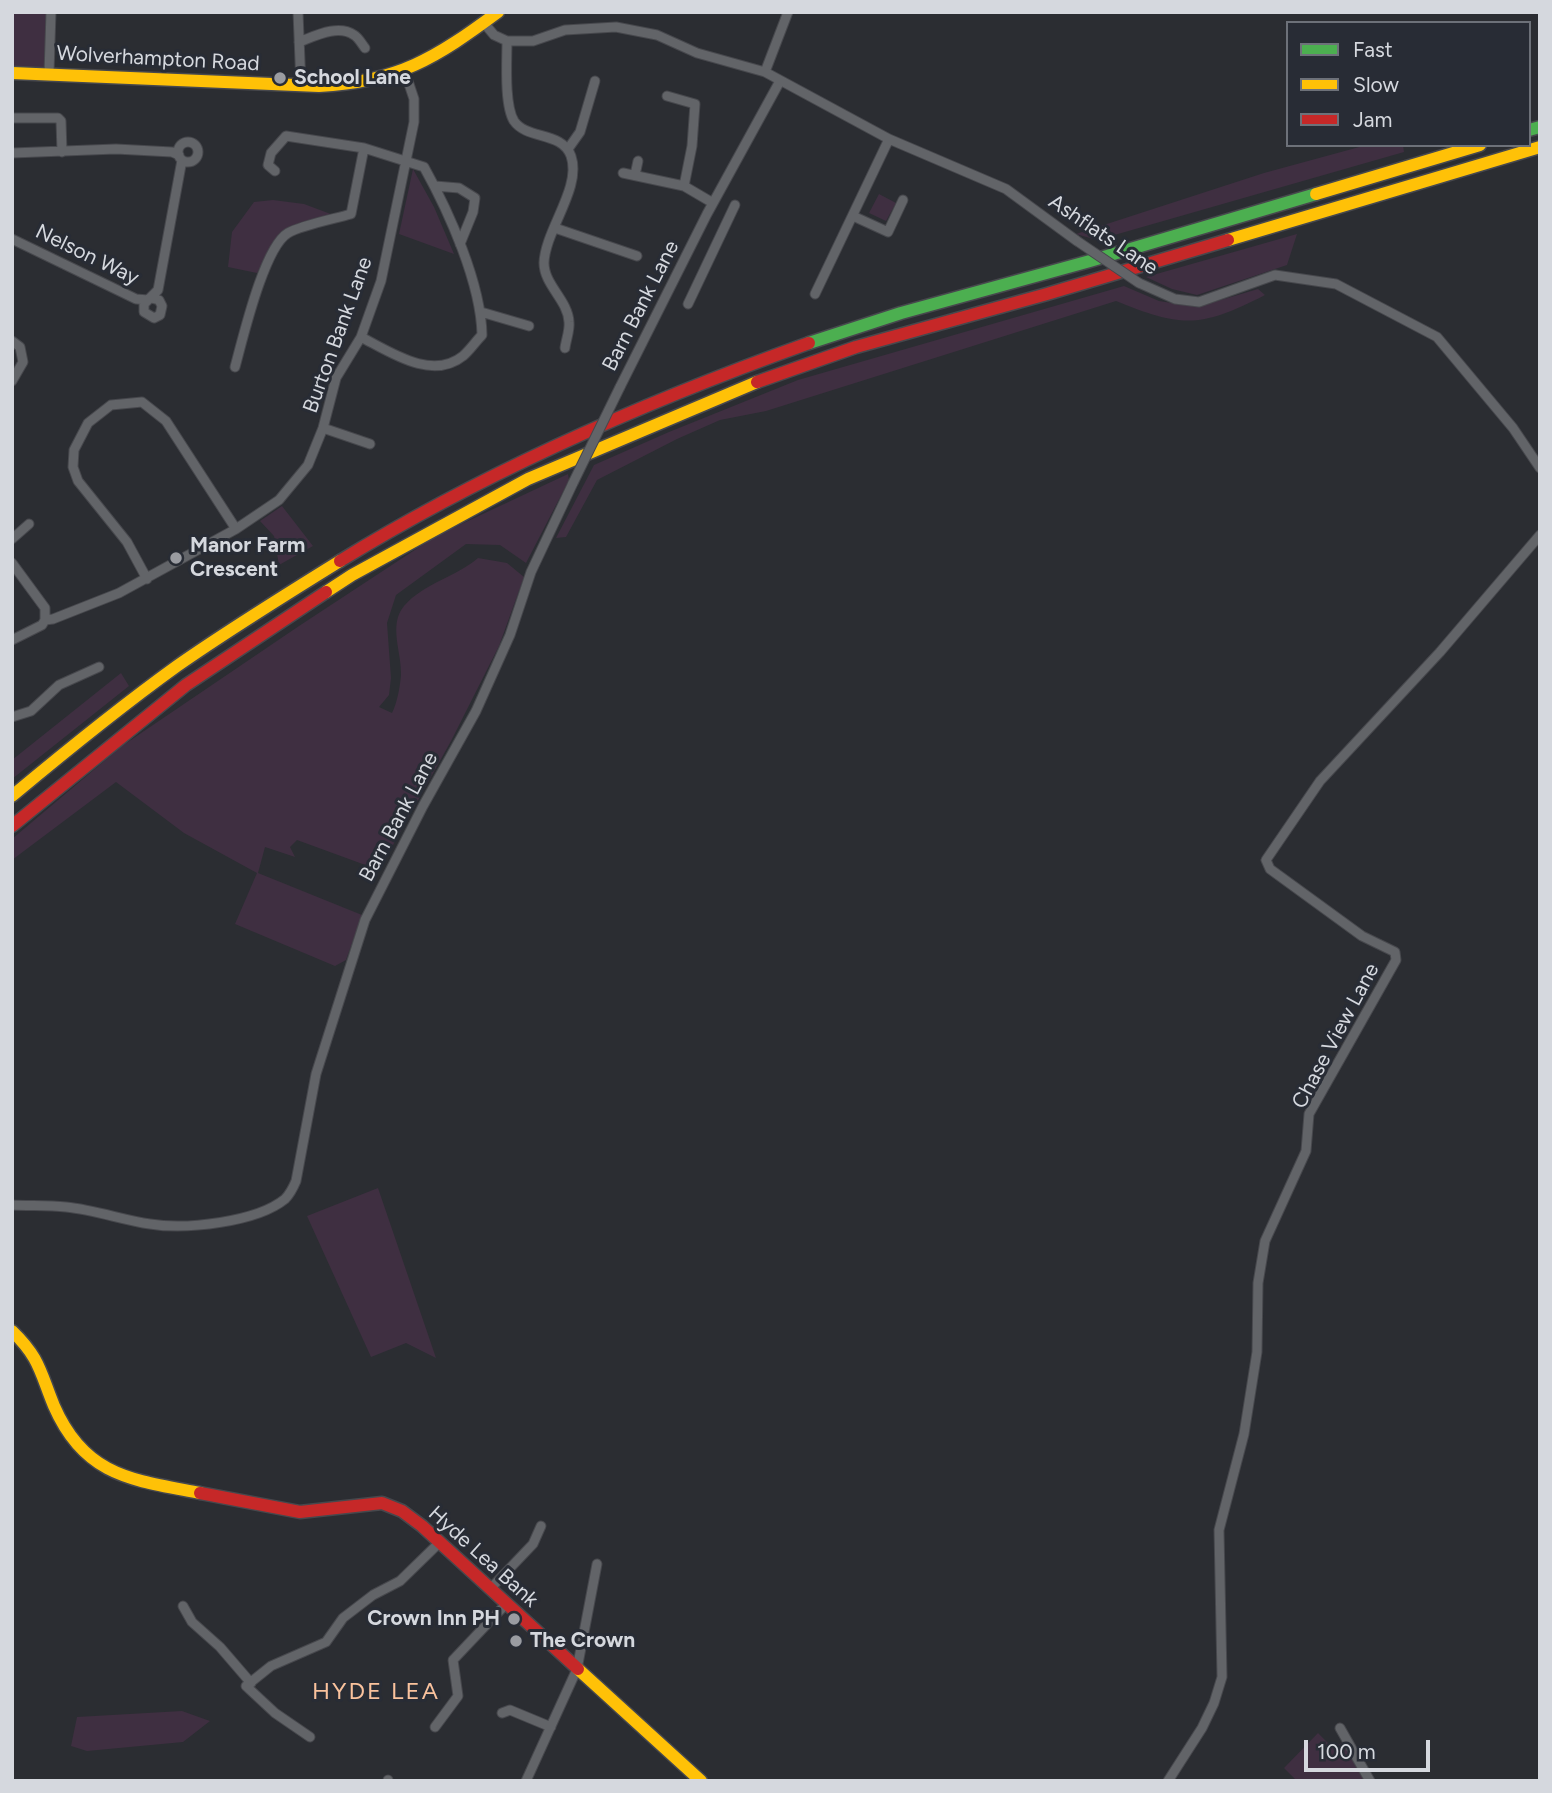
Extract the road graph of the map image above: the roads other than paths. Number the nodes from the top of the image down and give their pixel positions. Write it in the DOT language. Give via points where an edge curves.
graph roads {
  1 [pos="51,12"];
  2 [pos="298,12"];
  3 [pos="498,12"];
  4 [pos="788,12"];
  5 [pos="484,23"];
  6 [pos="507,41"];
  7 [pos="299,42"];
  8 [pos="365,48"];
  9 [pos="405,72"];
  10 [pos="765,72"];
  11 [pos="12,73"];
  12 [pos="49,73"];
  13 [pos="595,80"];
  14 [pos="780,81"];
  15 [pos="301,86"];
  16 [pos="667,96"];
  17 [pos="14,118"];
  18 [pos="889,139"];
  19 [pos="1473,147"];
  20 [pos="1540,147"];
  21 [pos="364,148"];
  22 [pos="568,149"];
  23 [pos="62,152"];
  24 [pos="12,153"];
  25 [pos="405,160"];
  26 [pos="638,161"];
  27 [pos="275,171"];
  28 [pos="623,173"];
  29 [pos="635,175"];
  30 [pos="435,186"];
  31 [pos="684,186"];
  32 [pos="903,200"];
  33 [pos="713,203"];
  34 [pos="735,205"];
  35 [pos="707,214"];
  36 [pos="853,216"];
  37 [pos="724,224"];
  38 [pos="555,228"];
  39 [pos="12,239"];
  40 [pos="460,244"];
  41 [pos="637,256"];
  42 [pos="815,294"];
  43 [pos="688,304"];
  44 [pos="481,312"];
  45 [pos="529,326"];
  46 [pos="361,337"];
  47 [pos="12,341"];
  48 [pos="565,348"];
  49 [pos="235,366"];
  50 [pos="12,381"];
  51 [pos="323,428"];
  52 [pos="370,444"];
  53 [pos="1540,468"];
  54 [pos="29,524"];
  55 [pos="236,529"];
  56 [pos="1540,535"];
  57 [pos="12,539"];
  58 [pos="12,563"];
  59 [pos="147,579"];
  60 [pos="45,620"];
  61 [pos="12,640"];
  62 [pos="99,667"];
  63 [pos="12,717"];
  64 [pos="12,796"];
  65 [pos="12,826"];
  66 [pos="12,1205"];
  67 [pos="12,1331"];
  68 [pos="541,1526"];
  69 [pos="440,1542"];
  70 [pos="597,1564"];
  71 [pos="491,1588"];
  72 [pos="507,1603"];
  73 [pos="183,1606"];
  74 [pos="577,1669"];
  75 [pos="248,1685"];
  76 [pos="502,1713"];
  77 [pos="435,1727"];
  78 [pos="551,1727"];
  79 [pos="1340,1728"];
  80 [pos="310,1737"];
  81 [pos="526,1781"];
  82 [pos="701,1781"];
  83 [pos="1168,1781"];
  84 [pos="1370,1781"];
  1 -- 12 [label="street"];
  2 -- 7 [label="street"];
  3 -- 5 [label="main road, Wolverhampton Road"];
  4 -- 10 [label="street"];
  5 -- 6 [label="street"];
  5 -- 9 [label="main road, Wolverhampton Road" via="444,52"];
  6 -- 10 [label="street, Ashflats Lane" via="533,41 565,30 616,27 657,35 697,53"];
  6 -- 22 [label="street" via="514,121"];
  7 -- 8 [label="street" via="341,31 354,34"];
  7 -- 15 [label="street"];
  9 -- 15 [label="main road, Wolverhampton Road" via="345,85"];
  9 -- 25 [label="street, Burton Bank Lane" via="415,111"];
  10 -- 14 [label="street, Ashflats Lane"];
  11 -- 12 [label="main road, Wolverhampton Road"];
  12 -- 15 [label="main road, Wolverhampton Road"];
  13 -- 22 [label="street" via="580,132"];
  14 -- 18 [label="street, Ashflats Lane"];
  14 -- 33 [label="street, Barn Bank Lane"];
  16 -- 31 [label="street" via="695,104"];
  17 -- 23 [label="street" via="58,118"];
  18 -- 36 [label="street"];
  18 -- 53 [label="street, Ashflats Lane, bridge" via="1006,189 1139,284 1175,299 1199,302 1275,275 1336,284 1437,337"];
  19 -- 64 [label="main road" via="897,314 724,375 521,461 337,560 188,658"];
  20 -- 65 [label="main road" via="856,347 732,391 528,479 352,575 186,685"];
  21 -- 25 [label="street"];
  21 -- 27 [label="street" via="286,136 271,153 268,165"];
  21 -- 49 [label="street" via="351,214 286,233 270,256"];
  22 -- 38 [label="street" via="573,169"];
  23 -- 24 [label="street"];
  23 -- 39 [label="street, Nelson Way" via="116,145 172,152 181,158 158,290 149,299 136,299"];
  25 -- 30 [label="street" via="424,167"];
  25 -- 46 [label="street, Burton Bank Lane" via="381,281"];
  26 -- 29 [label="street"];
  28 -- 29 [label="street"];
  29 -- 31 [label="street"];
  30 -- 40 [label="street"];
  30 -- 40 [label="street" via="459,188 475,198"];
  31 -- 33 [label="street"];
  32 -- 36 [label="street" via="888,232"];
  33 -- 35 [label="street, Barn Bank Lane"];
  34 -- 37 [label="street, Barn Bank Lane"];
  35 -- 37 [label="street"];
  35 -- 66 [label="street, Barn Bank Lane, bridge" via="531,572 477,711 365,920 316,1074 291,1192 264,1212 200,1226 150,1224 65,1207"];
  36 -- 42 [label="street"];
  37 -- 43 [label="street, Barn Bank Lane"];
  38 -- 41 [label="street"];
  38 -- 48 [label="street" via="544,265 568,314"];
  40 -- 44 [label="street"];
  44 -- 45 [label="street"];
  44 -- 46 [label="street" via="482,335 462,357 441,364 412,363"];
  46 -- 51 [label="street, Burton Bank Lane" via="336,378"];
  47 -- 50 [label="street" via="23,362"];
  51 -- 52 [label="street"];
  51 -- 55 [label="street, Burton Bank Lane" via="308,466 279,500"];
  54 -- 57 [label="street"];
  55 -- 59 [label="street, Burton Bank Lane"];
  55 -- 59 [label="street" via="166,421 142,402 111,405 88,423 74,450 73,467 78,481 127,542"];
  56 -- 83 [label="street, Chase View Lane" via="1320,781 1266,860 1270,869 1352,929 1395,952 1396,960 1309,1114 1306,1151 1265,1241 1258,1283 1257,1352 1244,1434 1219,1530 1222,1677 1202,1728"];
  58 -- 60 [label="street" via="45,608"];
  59 -- 60 [label="street, Burton Bank Lane"];
  60 -- 61 [label="street, Burton Bank Lane"];
  62 -- 63 [label="street" via="59,685 31,711"];
  67 -- 69 [label="main road, Hyde Lea Bank" via="30,1349 77,1445 114,1474 300,1512 382,1503 402,1511"];
  68 -- 71 [label="street" via="533,1544"];
  69 -- 71 [label="main road, Hyde Lea Bank"];
  69 -- 75 [label="street" via="400,1581 343,1618 326,1642 271,1666"];
  70 -- 74 [label="street"];
  71 -- 72 [label="main road, Hyde Lea Bank"];
  72 -- 74 [label="main road, Hyde Lea Bank"];
  72 -- 77 [label="street" via="453,1660 458,1696"];
  73 -- 75 [label="street"];
  74 -- 78 [label="street"];
  74 -- 82 [label="main road, Hyde Lea Bank"];
  75 -- 80 [label="street" via="275,1713"];
  76 -- 78 [label="street" via="510,1710"];
  78 -- 81 [label="street"];
  79 -- 84 [label="street"];
}
